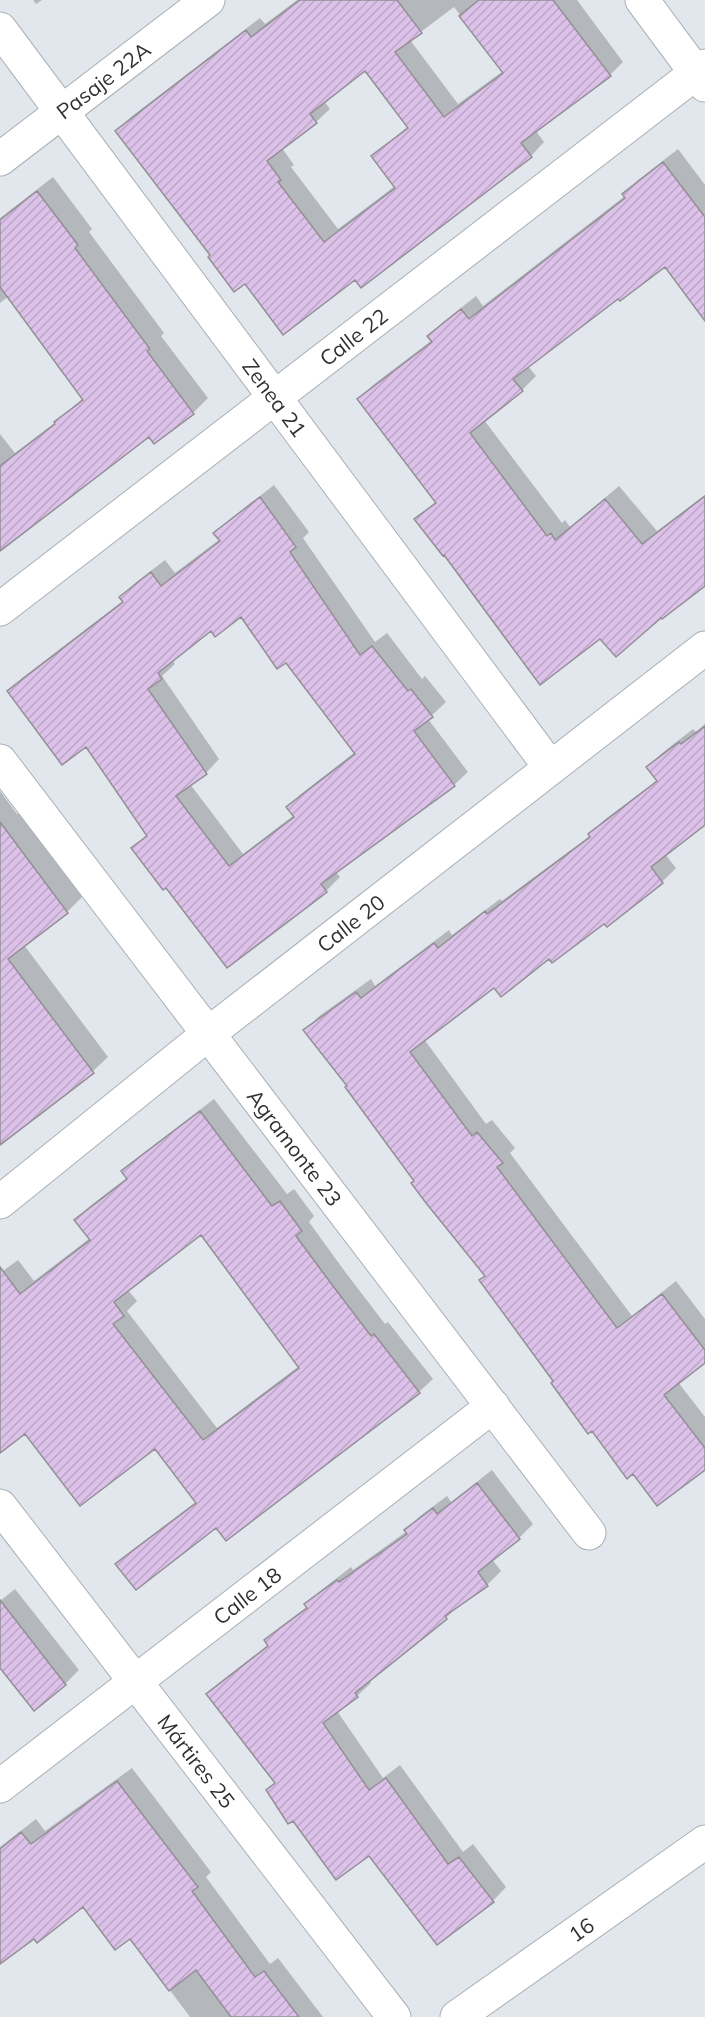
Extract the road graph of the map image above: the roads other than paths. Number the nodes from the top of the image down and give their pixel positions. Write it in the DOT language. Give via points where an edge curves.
graph roads {
  1 [pos="208,0"];
  2 [pos="642,0"];
  3 [pos="0,29"];
  4 [pos="702,74"];
  5 [pos="62,112"];
  6 [pos="0,159"];
  7 [pos="275,397"];
  8 [pos="0,609"];
  9 [pos="705,648"];
  10 [pos="0,761"];
  11 [pos="550,767"];
  12 [pos="208,1034"];
  13 [pos="0,1202"];
  14 [pos="493,1406"];
  15 [pos="0,1506"];
  16 [pos="589,1533"];
  17 [pos="135,1681"];
  18 [pos="0,1786"];
  19 [pos="705,1842"];
  20 [pos="394,2017"];
  21 [pos="457,2017"];
  1 -- 5 [label="street, Pasaje 22A"];
  2 -- 4 [label="street"];
  3 -- 5 [label="street, Zenea 21"];
  4 -- 7 [label="street, Calle 22"];
  5 -- 6 [label="street, Pasaje 22A"];
  5 -- 7 [label="street, Zenea 21"];
  7 -- 8 [label="street, Calle 22"];
  7 -- 11 [label="street, Zenea 21"];
  9 -- 11 [label="street, Calle 20"];
  10 -- 12 [label="street, Agramonte 23"];
  11 -- 12 [label="street, Calle 20"];
  12 -- 13 [label="street, Calle 20"];
  12 -- 14 [label="street, Agramonte 23"];
  14 -- 16 [label="street, Agramonte 23"];
  14 -- 17 [label="street, Calle 18"];
  15 -- 17 [label="street, Mártires 25"];
  17 -- 18 [label="street, Calle 18"];
  17 -- 20 [label="street, Mártires 25"];
  19 -- 21 [label="street, 16"];
}
